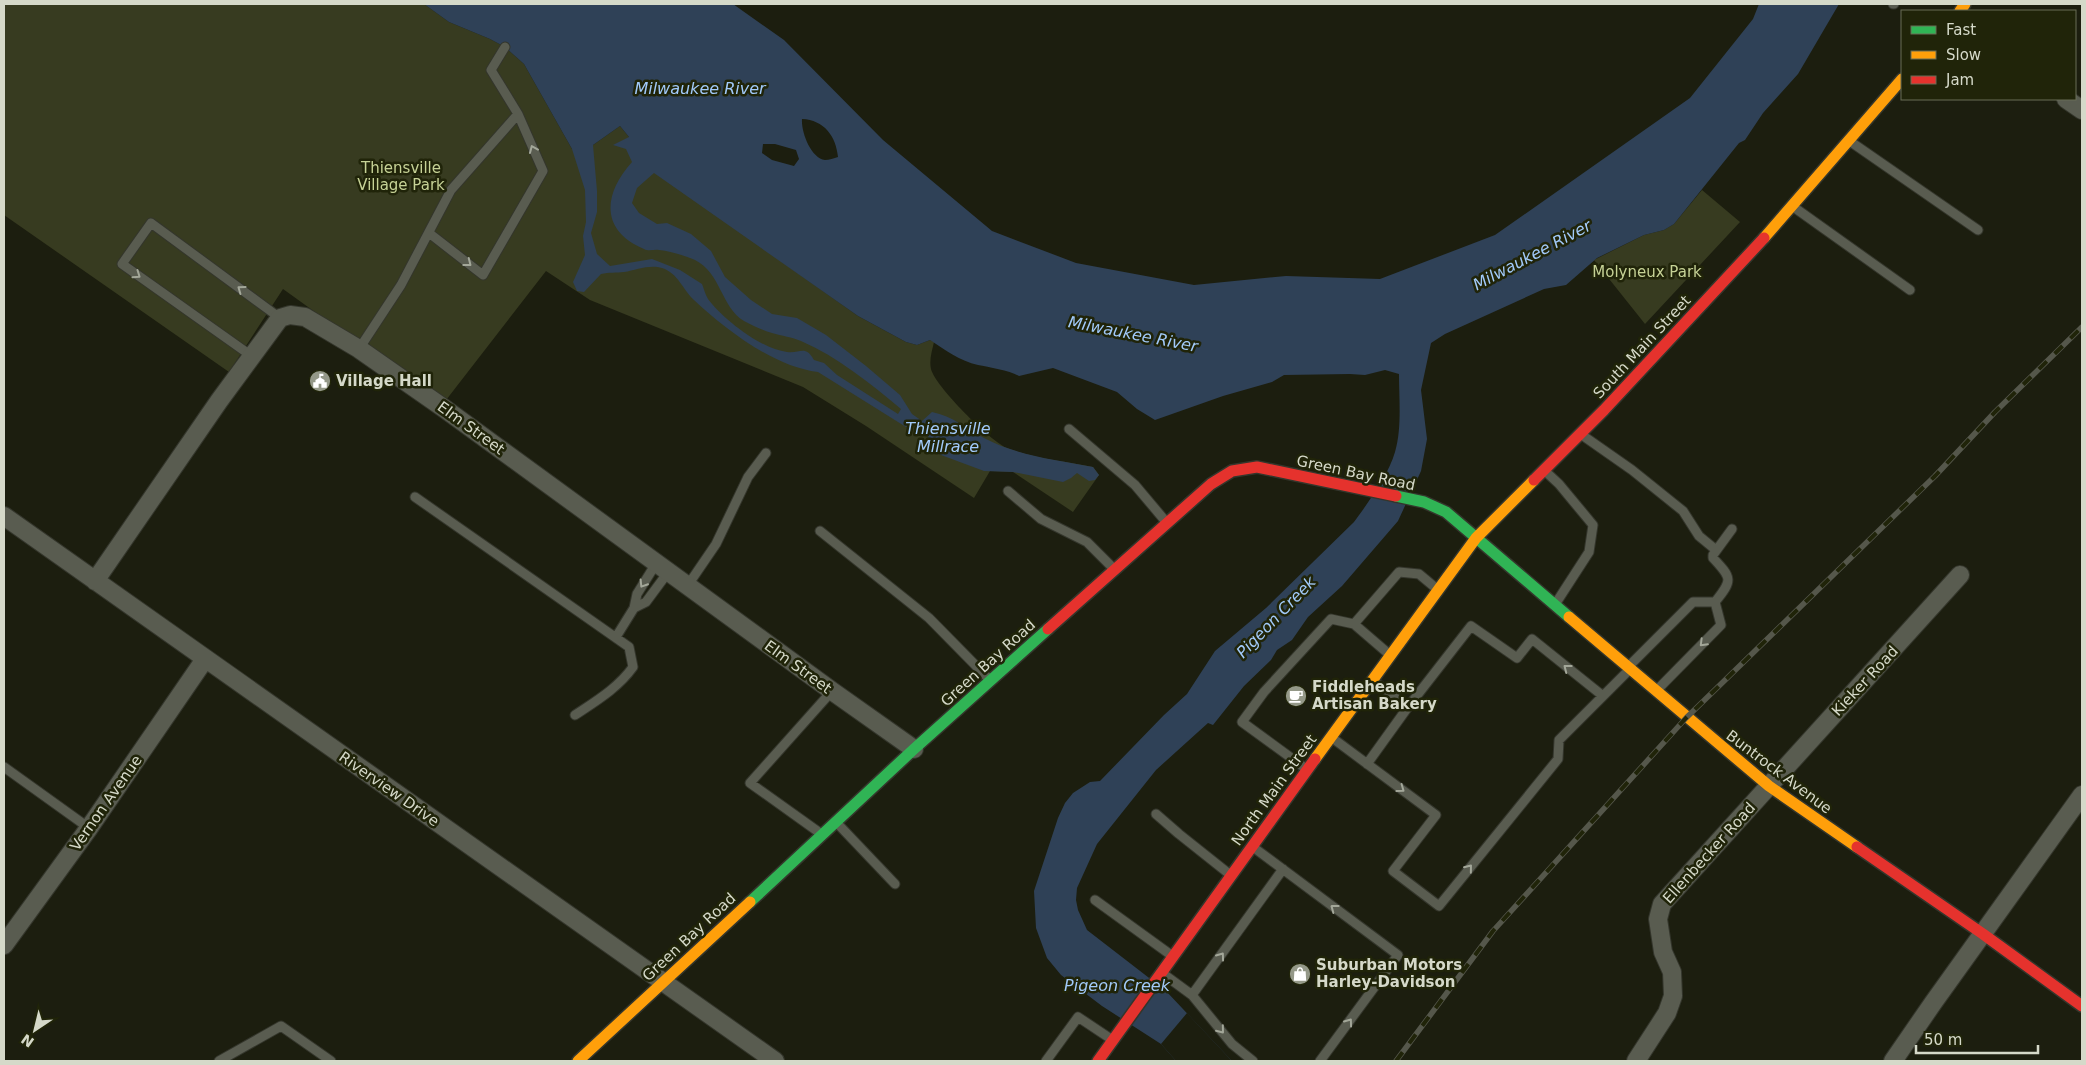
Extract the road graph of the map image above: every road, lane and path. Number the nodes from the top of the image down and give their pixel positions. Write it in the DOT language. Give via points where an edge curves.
graph roads {
  1 [pos="505,47"];
  2 [pos="1901,80"];
  3 [pos="2067,100"];
  4 [pos="2082,110"];
  5 [pos="518,114"];
  6 [pos="1850,140"];
  7 [pos="1793,207"];
  8 [pos="1978,230"];
  9 [pos="429,233"];
  10 [pos="1910,290"];
  11 [pos="280,318"];
  12 [pos="359,349"];
  13 [pos="253,357"];
  14 [pos="1069,429"];
  15 [pos="1580,434"];
  16 [pos="766,453"];
  17 [pos="1544,470"];
  18 [pos="1008,491"];
  19 [pos="415,497"];
  20 [pos="4,516"];
  21 [pos="1167,523"];
  22 [pos="1732,529"];
  23 [pos="820,531"];
  24 [pos="1476,538"];
  25 [pos="1716,550"];
  26 [pos="663,567"];
  27 [pos="1115,570"];
  28 [pos="1960,575"];
  29 [pos="95,580"];
  30 [pos="688,585"];
  31 [pos="1438,590"];
  32 [pos="1715,602"];
  33 [pos="1554,605"];
  34 [pos="634,608"];
  35 [pos="1354,624"];
  36 [pos="616,637"];
  37 [pos="1391,655"];
  38 [pos="205,659"];
  39 [pos="1629,669"];
  40 [pos="1373,680"];
  41 [pos="991,681"];
  42 [pos="832,692"];
  43 [pos="1655,692"];
  44 [pos="1603,696"];
  45 [pos="1408,707"];
  46 [pos="575,715"];
  47 [pos="1331,737"];
  48 [pos="914,749"];
  49 [pos="1367,764"];
  50 [pos="4,767"];
  51 [pos="1307,770"];
  52 [pos="1769,786"];
  53 [pos="2082,795"];
  54 [pos="1156,814"];
  55 [pos="836,822"];
  56 [pos="89,828"];
  57 [pos="822,835"];
  58 [pos="1251,846"];
  59 [pos="1283,869"];
  60 [pos="1231,874"];
  61 [pos="895,884"];
  62 [pos="1095,900"];
  63 [pos="1983,934"];
  64 [pos="4,945"];
  65 [pos="1173,956"];
  66 [pos="1161,973"];
  67 [pos="664,981"];
  68 [pos="1192,995"];
  69 [pos="2082,1006"];
  70 [pos="1113,1040"];
  71 [pos="219,1061"];
  72 [pos="331,1061"];
  73 [pos="578,1061"];
  74 [pos="776,1061"];
  75 [pos="1046,1061"];
  76 [pos="1098,1061"];
  77 [pos="1253,1061"];
  78 [pos="1320,1061"];
  79 [pos="1636,1061"];
  80 [pos="1893,1061"];
  1 -- 5 [label="lane" via="491,70"];
  2 -- 6 [label="street, South Main Street"];
  3 -- 4 [label="street"];
  5 -- 9 [label="lane" via="451,190"];
  9 -- 5 [label="lane, one-way" via="483,275 543,171"];
  6 -- 7 [label="street, South Main Street"];
  6 -- 8 [label="lane"];
  7 -- 10 [label="lane"];
  7 -- 15 [label="street, South Main Street"];
  9 -- 12 [label="lane"];
  11 -- 12 [label="street, Elm Street" via="290,315 304,317"];
  11 -- 13 [label="street"];
  11 -- 13 [label="lane, one-way" via="151,223 122,264"];
  12 -- 26 [label="street, Elm Street"];
  13 -- 29 [label="street"];
  14 -- 21 [label="lane" via="1135,485"];
  15 -- 17 [label="street, South Main Street"];
  15 -- 25 [label="lane" via="1683,511 1699,536"];
  16 -- 30 [label="lane" via="748,477 716,544"];
  17 -- 24 [label="street, South Main Street"];
  17 -- 33 [label="lane" via="1593,525 1589,552"];
  18 -- 27 [label="lane" via="1040,519 1087,542"];
  19 -- 36 [label="lane"];
  20 -- 29 [label="street, Riverview Drive"];
  21 -- 24 [label="street, Green Bay Road" via="1228,471 1257,467 1410,499 1446,512"];
  21 -- 27 [label="street, Green Bay Road"];
  22 -- 25 [label="lane"];
  23 -- 41 [label="lane" via="929,618"];
  24 -- 31 [label="street, North Main Street"];
  24 -- 33 [label="street, Buntrock Avenue"];
  25 -- 32 [label="lane" via="1713,558 1727,572 1730,581"];
  26 -- 30 [label="street, Elm Street"];
  26 -- 34 [label="lane, one-way" via="637,594"];
  26 -- 34 [label="lane" via="646,602"];
  27 -- 41 [label="street, Green Bay Road"];
  28 -- 52 [label="street, Kieker Road"];
  29 -- 38 [label="street, Riverview Drive"];
  30 -- 42 [label="street, Elm Street"];
  31 -- 35 [label="lane" via="1419,574 1399,572"];
  31 -- 37 [label="street, North Main Street"];
  32 -- 39 [label="lane" via="1693,602"];
  32 -- 43 [label="lane, one-way" via="1721,625"];
  33 -- 39 [label="street, Buntrock Avenue"];
  34 -- 36 [label="lane"];
  35 -- 37 [label="lane"];
  35 -- 51 [label="lane" via="1330,619 1264,692 1242,722"];
  36 -- 46 [label="lane" via="629,647 633,667 615,687"];
  37 -- 40 [label="street, North Main Street"];
  38 -- 56 [label="street, Vernon Avenue"];
  38 -- 67 [label="street, Riverview Drive"];
  39 -- 43 [label="street, Buntrock Avenue"];
  39 -- 44 [label="lane"];
  40 -- 45 [label="lane"];
  40 -- 47 [label="street, North Main Street"];
  41 -- 48 [label="street, Green Bay Road"];
  42 -- 48 [label="street, Elm Street"];
  42 -- 57 [label="lane" via="750,783"];
  43 -- 52 [label="street, Buntrock Avenue"];
  44 -- 45 [label="lane, one-way" via="1532,640 1517,658 1470,626"];
  49 -- 44 [label="lane, one-way" via="1436,815 1393,872 1439,906 1558,759 1559,740"];
  45 -- 49 [label="lane"];
  47 -- 49 [label="lane"];
  47 -- 51 [label="street, North Main Street"];
  48 -- 55 [label="street, Green Bay Road"];
  50 -- 56 [label="lane"];
  51 -- 58 [label="street, North Main Street"];
  52 -- 63 [label="street, Buntrock Avenue"];
  52 -- 79 [label="street, Ellenbecker Road" via="1662,904 1658,919 1663,952 1672,972 1673,996 1667,1013"];
  53 -- 63 [label="street"];
  54 -- 60 [label="lane"];
  55 -- 57 [label="street, Green Bay Road"];
  55 -- 61 [label="lane"];
  56 -- 64 [label="street, Vernon Avenue"];
  57 -- 67 [label="street, Green Bay Road"];
  58 -- 59 [label="lane"];
  58 -- 60 [label="street, North Main Street"];
  68 -- 59 [label="lane, one-way"];
  78 -- 59 [label="lane, one-way" via="1398,955"];
  60 -- 65 [label="street, North Main Street"];
  62 -- 65 [label="lane"];
  63 -- 69 [label="street, Buntrock Avenue"];
  63 -- 80 [label="street"];
  65 -- 66 [label="street, North Main Street"];
  66 -- 68 [label="lane"];
  66 -- 70 [label="street, North Main Street"];
  67 -- 73 [label="street, Green Bay Road"];
  67 -- 74 [label="street, Riverview Drive"];
  68 -- 77 [label="lane, one-way" via="1232,1044"];
  70 -- 75 [label="lane" via="1078,1017"];
  70 -- 76 [label="street, North Main Street"];
  71 -- 72 [label="lane" via="281,1026"];
}
